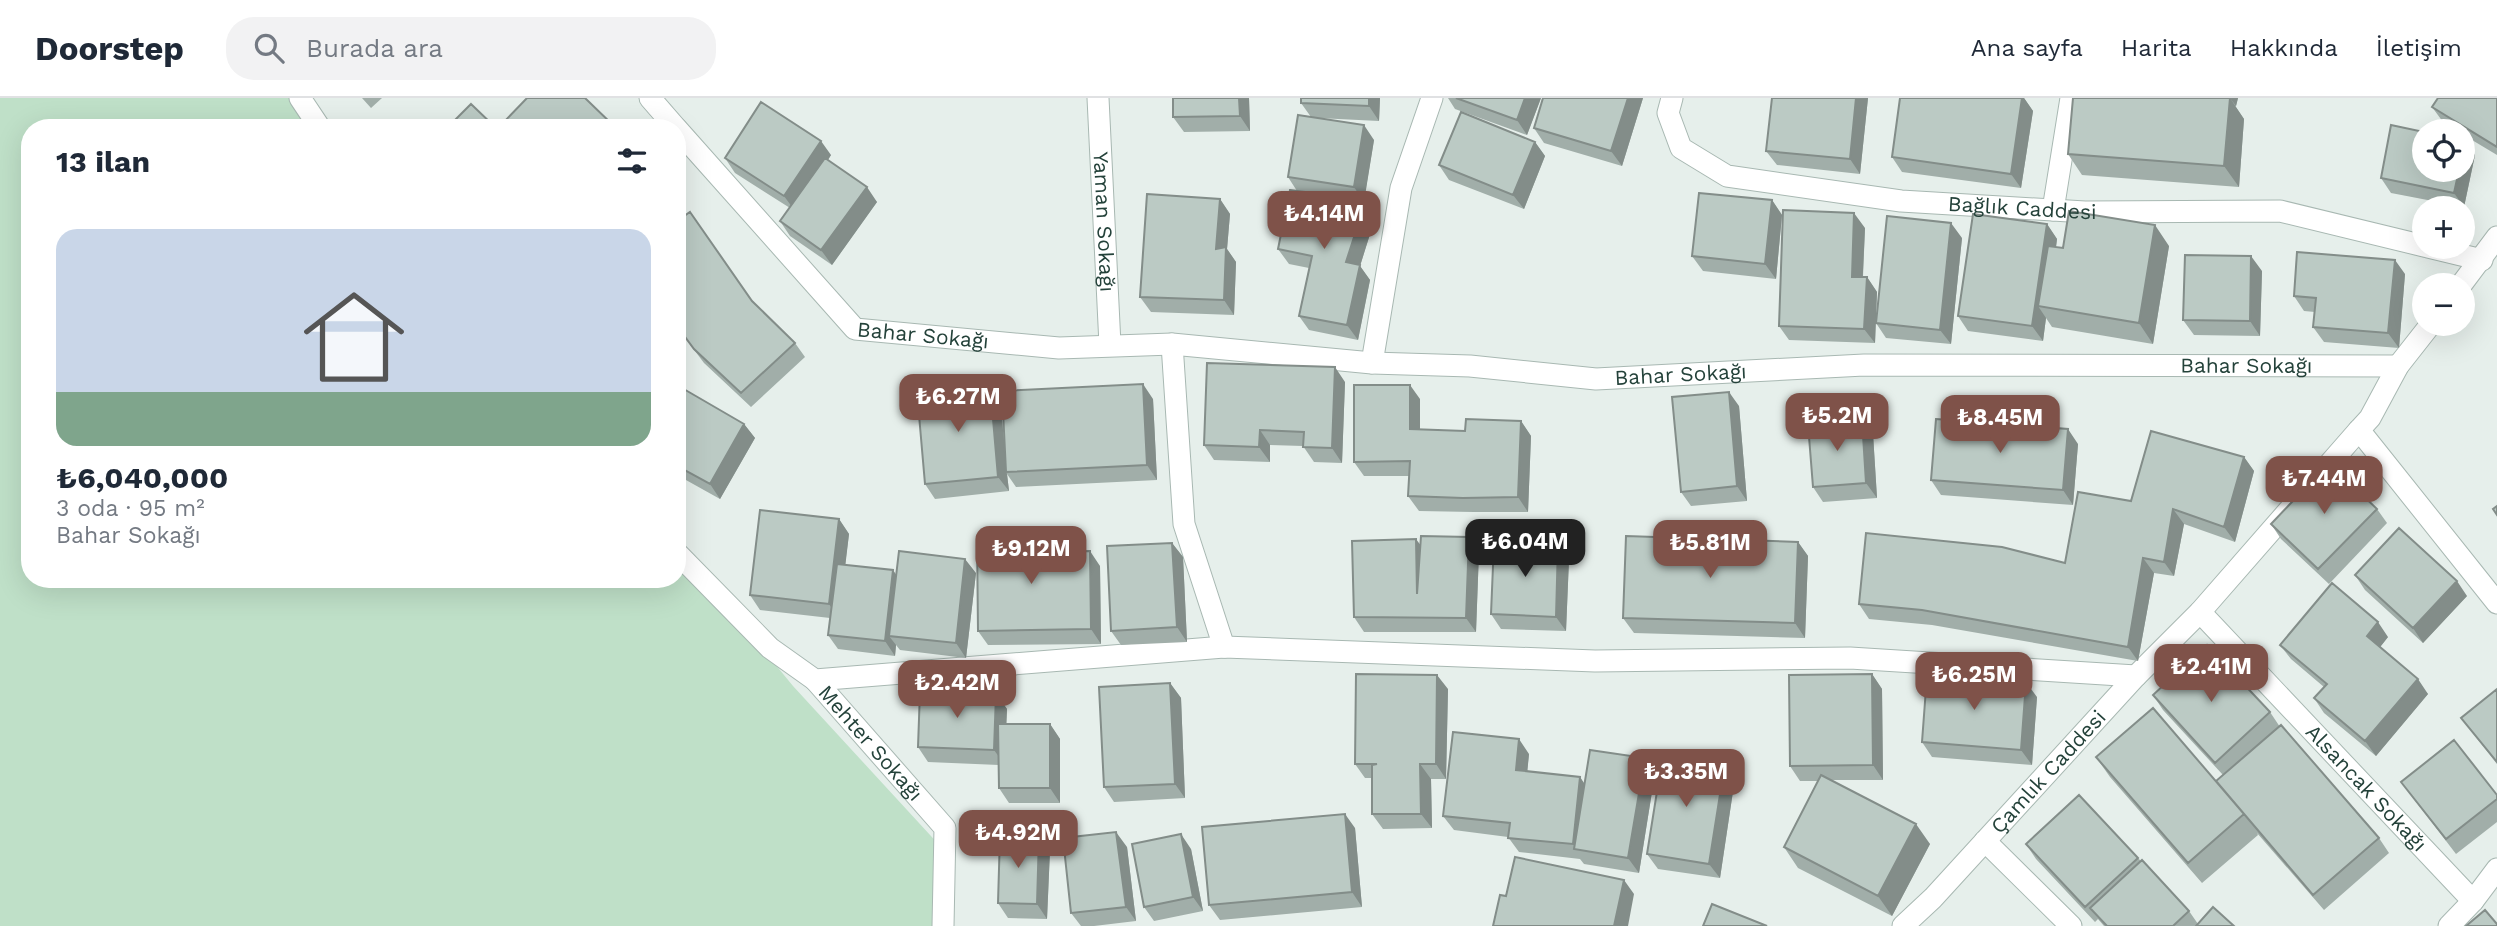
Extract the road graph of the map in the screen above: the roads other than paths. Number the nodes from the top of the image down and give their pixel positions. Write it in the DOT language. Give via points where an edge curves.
graph roads {
  1 [pos="300,98"];
  2 [pos="650,98"];
  3 [pos="1098,98"];
  4 [pos="1432,98"];
  5 [pos="1672,98"];
  6 [pos="2071,98"];
  7 [pos="314,119"];
  8 [pos="669,119"];
  9 [pos="686,138"];
  10 [pos="2053,210"];
  11 [pos="2497,237"];
  12 [pos="2412,243"];
  13 [pos="2475,258"];
  14 [pos="2482,260"];
  15 [pos="2472,273"];
  16 [pos="2422,336"];
  17 [pos="1172,344"];
  18 [pos="1110,345"];
  19 [pos="1372,363"];
  20 [pos="2398,366"];
  21 [pos="2360,430"];
  22 [pos="686,562"];
  23 [pos="2497,603"];
  24 [pos="2200,612"];
  25 [pos="1224,647"];
  26 [pos="2136,676"];
  27 [pos="815,680"];
  28 [pos="1985,841"];
  29 [pos="2497,869"];
  30 [pos="2473,901"];
  31 [pos="943,926"];
  32 [pos="1903,926"];
  33 [pos="2071,926"];
  34 [pos="2449,926"];
  1 -- 7 [label="street"];
  2 -- 8 [label="street, Bahar Sokağı"];
  3 -- 18 [label="street, Yaman Sokağı"];
  4 -- 19 [label="street" via="1401,188"];
  5 -- 10 [label="street, Bağlık Caddesi" via="1668,113 1681,148 1727,176 1901,201"];
  6 -- 10 [label="street"];
  9 -- 18 [label="street, Bahar Sokağı" via="855,328 1059,348"];
  10 -- 12 [label="street, Bağlık Caddesi" via="2280,211"];
  11 -- 14 [label="street"];
  13 -- 14 [label="street, Bağlık Caddesi"];
  14 -- 15 [label="street"];
  16 -- 20 [label="street, Çamlık Caddesi"];
  17 -- 18 [label="street, Bahar Sokağı"];
  17 -- 19 [label="street, Bahar Sokağı"];
  17 -- 25 [label="street" via="1184,524"];
  19 -- 20 [label="street, Bahar Sokağı" via="1470,366 1596,379 1864,365"];
  20 -- 21 [label="street, Çamlık Caddesi"];
  21 -- 23 [label="street"];
  21 -- 24 [label="street, Çamlık Caddesi"];
  22 -- 27 [label="street, Mehter Sokağı" via="770,648"];
  24 -- 26 [label="street, Çamlık Caddesi"];
  24 -- 30 [label="street, Alsancak Sokağı"];
  25 -- 26 [label="street" via="1595,661 1850,658"];
  25 -- 27 [label="street"];
  26 -- 28 [label="street, Çamlık Caddesi"];
  27 -- 31 [label="street, Mehter Sokağı" via="945,828"];
  28 -- 32 [label="street, Çamlık Caddesi"];
  28 -- 33 [label="street"];
  29 -- 30 [label="street"];
  30 -- 34 [label="street"];
}
